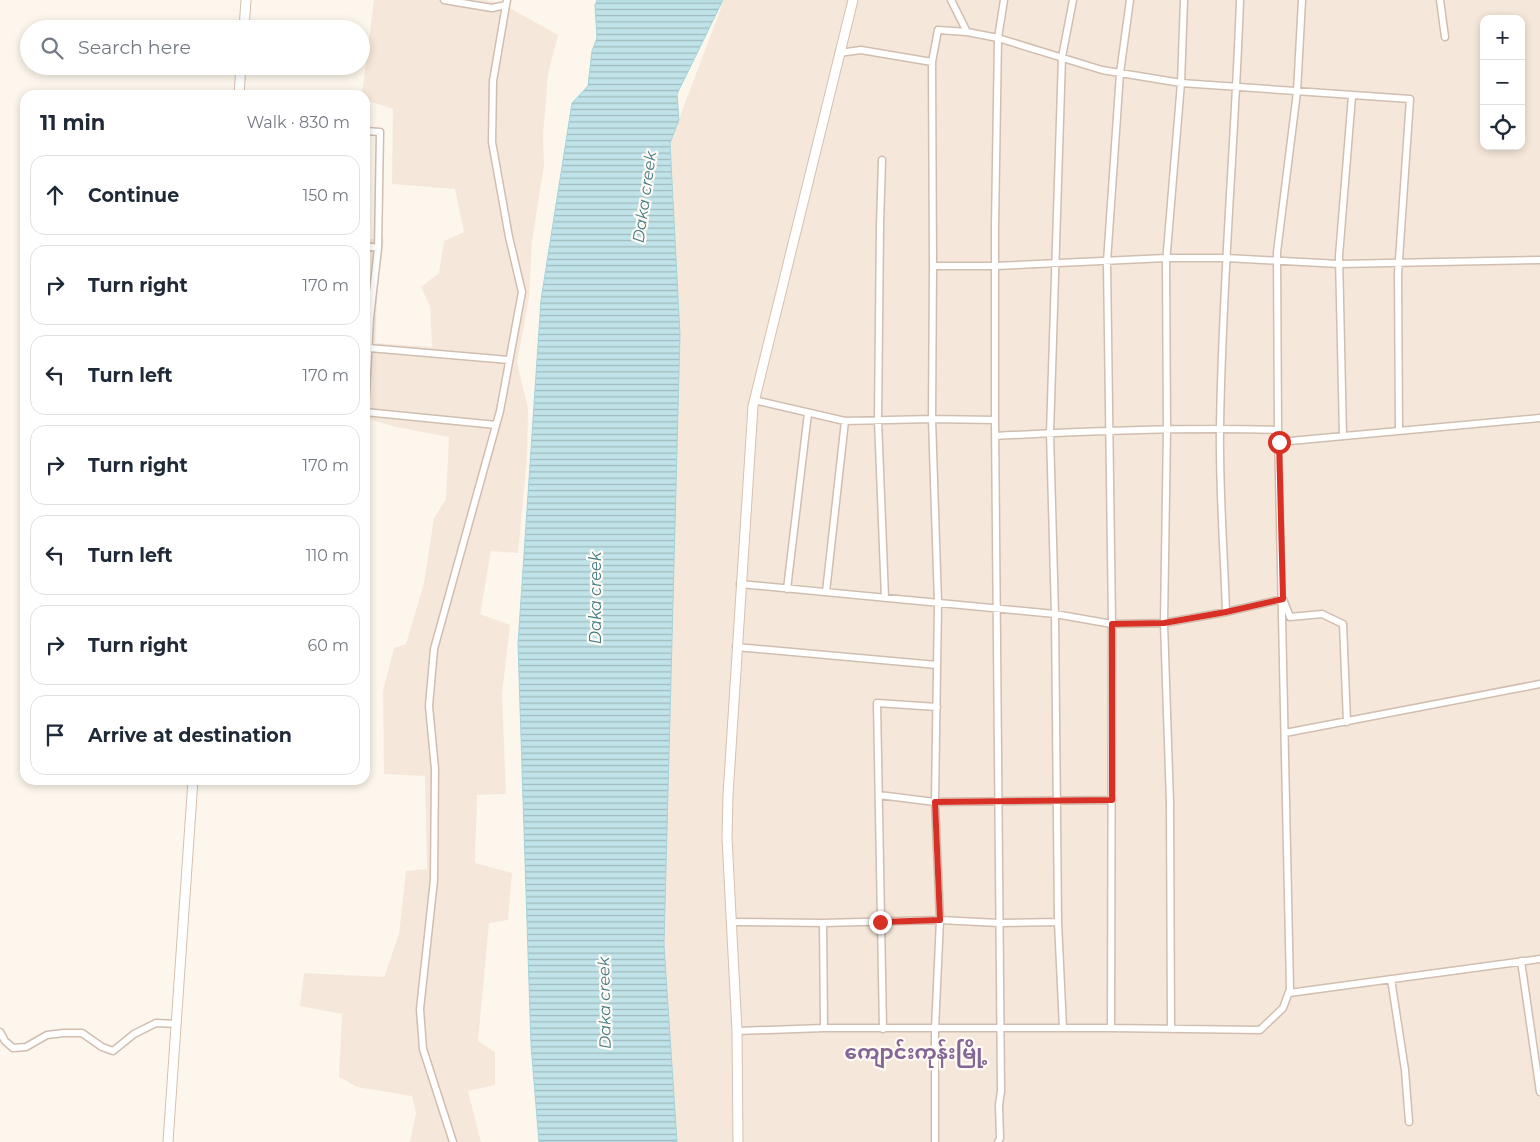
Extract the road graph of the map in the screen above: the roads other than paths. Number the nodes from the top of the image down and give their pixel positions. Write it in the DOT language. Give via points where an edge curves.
graph roads {
  1 [pos="246,0"];
  2 [pos="444,0"];
  3 [pos="853,0"];
  4 [pos="951,0"];
  5 [pos="1004,0"];
  6 [pos="1073,0"];
  7 [pos="1130,0"];
  8 [pos="1184,0"];
  9 [pos="1240,0"];
  10 [pos="1302,0"];
  11 [pos="1440,0"];
  12 [pos="506,3"];
  13 [pos="245,20"];
  14 [pos="967,32"];
  15 [pos="1445,37"];
  16 [pos="998,38"];
  17 [pos="839,53"];
  18 [pos="1062,57"];
  19 [pos="932,62"];
  20 [pos="1120,73"];
  21 [pos="240,75"];
  22 [pos="1181,83"];
  23 [pos="1237,87"];
  24 [pos="239,90"];
  25 [pos="1297,92"];
  26 [pos="1352,96"];
  27 [pos="370,132"];
  28 [pos="882,160"];
  29 [pos="370,247"];
  30 [pos="378,248"];
  31 [pos="1166,258"];
  32 [pos="1226,258"];
  33 [pos="1277,260"];
  34 [pos="1540,260"];
  35 [pos="1107,262"];
  36 [pos="1398,263"];
  37 [pos="1055,264"];
  38 [pos="1339,264"];
  39 [pos="933,266"];
  40 [pos="995,266"];
  41 [pos="370,304"];
  42 [pos="370,348"];
  43 [pos="509,360"];
  44 [pos="754,400"];
  45 [pos="370,412"];
  46 [pos="808,413"];
  47 [pos="1540,418"];
  48 [pos="932,419"];
  49 [pos="845,420"];
  50 [pos="878,420"];
  51 [pos="995,420"];
  52 [pos="496,425"];
  53 [pos="1220,428"];
  54 [pos="1167,429"];
  55 [pos="1108,430"];
  56 [pos="1278,430"];
  57 [pos="1399,431"];
  58 [pos="1050,433"];
  59 [pos="995,436"];
  60 [pos="1343,436"];
  61 [pos="1279,442"];
  62 [pos="740,584"];
  63 [pos="787,589"];
  64 [pos="826,592"];
  65 [pos="885,598"];
  66 [pos="1283,599"];
  67 [pos="938,603"];
  68 [pos="997,608"];
  69 [pos="1226,612"];
  70 [pos="1055,614"];
  71 [pos="1164,623"];
  72 [pos="1112,624"];
  73 [pos="736,647"];
  74 [pos="937,665"];
  75 [pos="1540,684"];
  76 [pos="937,707"];
  77 [pos="1347,722"];
  78 [pos="1285,734"];
  79 [pos="193,785"];
  80 [pos="879,795"];
  81 [pos="1057,799"];
  82 [pos="998,800"];
  83 [pos="1112,800"];
  84 [pos="935,802"];
  85 [pos="940,920"];
  86 [pos="731,922"];
  87 [pos="880,922"];
  88 [pos="1058,922"];
  89 [pos="823,923"];
  90 [pos="999,923"];
  91 [pos="1540,959"];
  92 [pos="1521,961"];
  93 [pos="1391,979"];
  94 [pos="1288,993"];
  95 [pos="177,1024"];
  96 [pos="824,1028"];
  97 [pos="1063,1028"];
  98 [pos="1111,1028"];
  99 [pos="1171,1028"];
  100 [pos="883,1029"];
  101 [pos="936,1029"];
  102 [pos="1000,1029"];
  103 [pos="737,1031"];
  104 [pos="0,1032"];
  105 [pos="1540,1092"];
  106 [pos="1409,1122"];
  107 [pos="1000,1141"];
  108 [pos="168,1142"];
  109 [pos="453,1142"];
  110 [pos="738,1142"];
  111 [pos="935,1142"];
  1 -- 13 [label="street"];
  2 -- 12 [label="street" via="492,8"];
  3 -- 17 [label="street"];
  4 -- 14 [label="street"];
  5 -- 16 [label="street"];
  6 -- 18 [label="street"];
  7 -- 20 [label="street"];
  8 -- 22 [label="street"];
  9 -- 23 [label="street"];
  10 -- 25 [label="street"];
  11 -- 15 [label="street"];
  12 -- 43 [label="street" via="493,81 492,142 522,292"];
  14 -- 16 [label="street"];
  14 -- 19 [label="street" via="938,30"];
  16 -- 18 [label="street"];
  16 -- 40 [label="street"];
  17 -- 19 [label="street" via="861,50"];
  17 -- 44 [label="street"];
  18 -- 20 [label="street"];
  18 -- 37 [label="street"];
  19 -- 39 [label="street"];
  20 -- 22 [label="street"];
  20 -- 35 [label="street"];
  21 -- 24 [label="street"];
  22 -- 23 [label="street"];
  22 -- 31 [label="street"];
  23 -- 25 [label="street"];
  23 -- 32 [label="street"];
  25 -- 26 [label="street"];
  25 -- 33 [label="street"];
  26 -- 36 [label="street" via="1410,99"];
  26 -- 38 [label="street"];
  27 -- 30 [label="street" via="380,132"];
  28 -- 50 [label="street"];
  29 -- 30 [label="street"];
  30 -- 41 [label="street"];
  31 -- 32 [label="street"];
  31 -- 35 [label="street"];
  31 -- 54 [label="street"];
  32 -- 33 [label="street"];
  32 -- 53 [label="street"];
  33 -- 38 [label="street"];
  33 -- 56 [label="street"];
  34 -- 36 [label="street"];
  35 -- 37 [label="street"];
  35 -- 55 [label="street"];
  36 -- 38 [label="street"];
  36 -- 57 [label="street"];
  37 -- 40 [label="street"];
  37 -- 58 [label="street"];
  38 -- 60 [label="street"];
  39 -- 40 [label="street"];
  39 -- 48 [label="street"];
  40 -- 51 [label="street"];
  42 -- 43 [label="street"];
  43 -- 52 [label="street"];
  44 -- 46 [label="street"];
  44 -- 62 [label="street"];
  45 -- 52 [label="street"];
  46 -- 49 [label="street"];
  46 -- 63 [label="street"];
  47 -- 57 [label="street"];
  48 -- 50 [label="street"];
  48 -- 51 [label="street"];
  48 -- 67 [label="street"];
  49 -- 50 [label="street"];
  49 -- 64 [label="street"];
  50 -- 65 [label="street"];
  51 -- 59 [label="street"];
  52 -- 109 [label="street" via="434,650 429,706 435,769 434,880 420,1010 423,1049"];
  53 -- 54 [label="street"];
  53 -- 56 [label="street"];
  53 -- 69 [label="street"];
  54 -- 55 [label="street"];
  54 -- 71 [label="street"];
  55 -- 58 [label="street"];
  55 -- 72 [label="street"];
  56 -- 61 [label="street"];
  57 -- 60 [label="street"];
  58 -- 59 [label="street"];
  58 -- 70 [label="street"];
  59 -- 68 [label="street"];
  60 -- 61 [label="street"];
  61 -- 66 [label="street"];
  62 -- 63 [label="street"];
  62 -- 73 [label="street"];
  63 -- 64 [label="street"];
  64 -- 65 [label="street"];
  65 -- 67 [label="street"];
  66 -- 69 [label="street"];
  66 -- 77 [label="street" via="1290,617 1322,614 1344,624"];
  66 -- 78 [label="street"];
  67 -- 68 [label="street"];
  67 -- 74 [label="street"];
  68 -- 70 [label="street"];
  68 -- 82 [label="street"];
  69 -- 71 [label="street"];
  70 -- 72 [label="street"];
  70 -- 81 [label="street"];
  71 -- 72 [label="street"];
  71 -- 99 [label="street" via="1170,803"];
  72 -- 83 [label="street"];
  73 -- 74 [label="street"];
  73 -- 86 [label="street" via="728,812"];
  74 -- 76 [label="street"];
  75 -- 77 [label="street"];
  76 -- 80 [label="street" via="877,703"];
  76 -- 84 [label="street"];
  77 -- 78 [label="street"];
  78 -- 94 [label="street"];
  79 -- 95 [label="street"];
  80 -- 84 [label="street"];
  80 -- 87 [label="street"];
  81 -- 82 [label="street"];
  81 -- 83 [label="street"];
  81 -- 88 [label="street"];
  82 -- 84 [label="street"];
  82 -- 90 [label="street"];
  83 -- 98 [label="street"];
  84 -- 85 [label="street"];
  85 -- 87 [label="street"];
  85 -- 90 [label="street"];
  85 -- 101 [label="street"];
  86 -- 89 [label="street"];
  86 -- 103 [label="street"];
  87 -- 89 [label="street"];
  87 -- 100 [label="street"];
  88 -- 90 [label="street"];
  88 -- 97 [label="street"];
  89 -- 96 [label="street"];
  90 -- 102 [label="street"];
  91 -- 92 [label="street"];
  92 -- 93 [label="street"];
  92 -- 105 [label="street"];
  93 -- 94 [label="street"];
  93 -- 106 [label="street" via="1405,1070"];
  94 -- 99 [label="street" via="1284,1008 1260,1030"];
  95 -- 104 [label="street" via="156,1023 134,1034 113,1051 82,1033 47,1036 26,1047 13,1048 4,1041"];
  95 -- 108 [label="street"];
  96 -- 100 [label="street"];
  96 -- 103 [label="street"];
  97 -- 98 [label="street"];
  97 -- 102 [label="street"];
  98 -- 99 [label="street"];
  100 -- 101 [label="street"];
  101 -- 102 [label="street"];
  101 -- 111 [label="street"];
  102 -- 107 [label="street"];
  103 -- 110 [label="street"];
}
